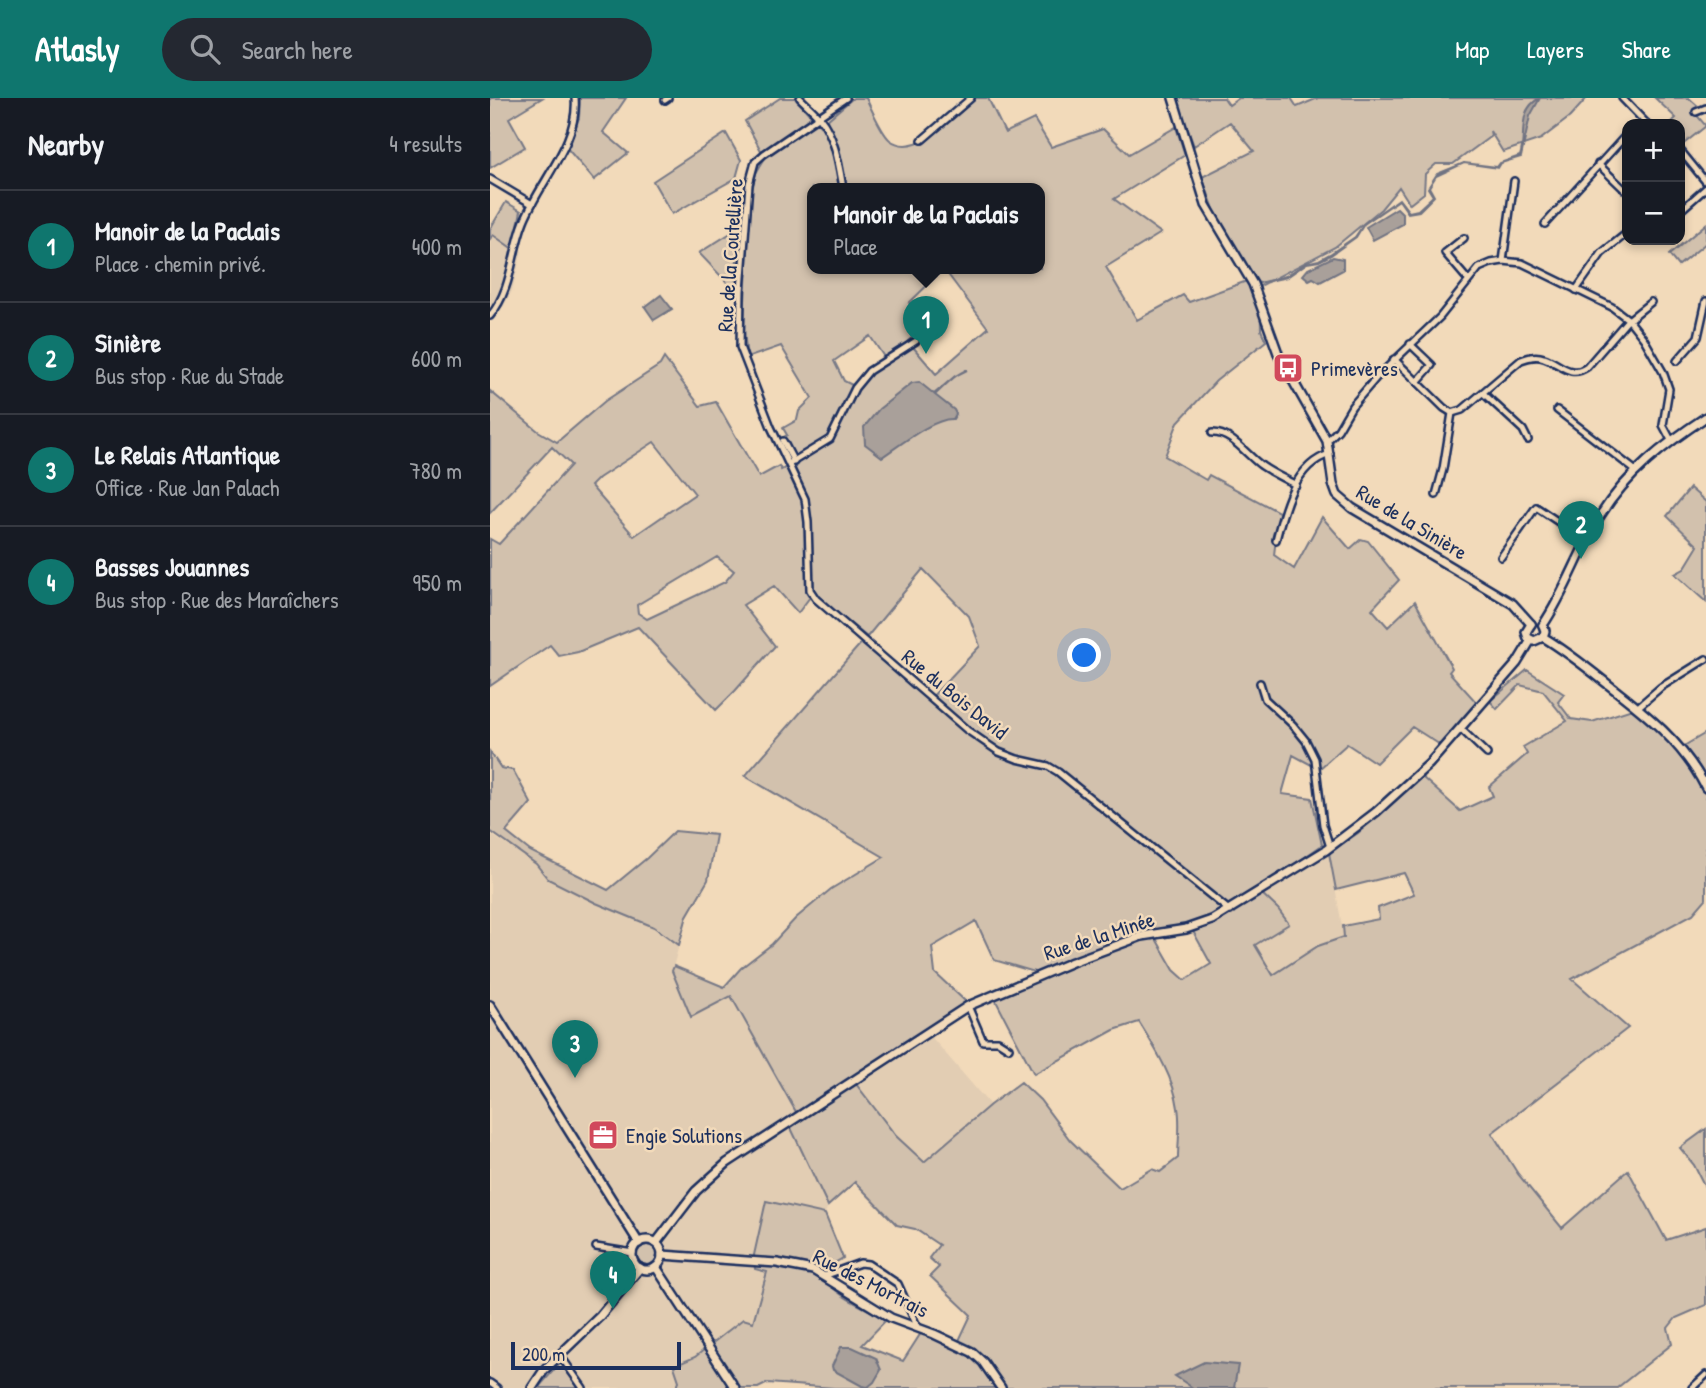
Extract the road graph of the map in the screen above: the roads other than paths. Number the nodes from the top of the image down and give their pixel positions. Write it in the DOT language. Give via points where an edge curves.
graph roads {
  1 [pos="575,98"];
  2 [pos="800,98"];
  3 [pos="846,98"];
  4 [pos="971,98"];
  5 [pos="1172,98"];
  6 [pos="1622,98"];
  7 [pos="1706,108"];
  8 [pos="1696,112"];
  9 [pos="819,117"];
  10 [pos="1639,119"];
  11 [pos="1622,139"];
  12 [pos="922,140"];
  13 [pos="1685,156"];
  14 [pos="1598,164"];
  15 [pos="490,179"];
  16 [pos="1514,181"];
  17 [pos="1706,182"];
  18 [pos="842,183"];
  19 [pos="1622,187"];
  20 [pos="1706,188"];
  21 [pos="531,204"];
  22 [pos="1685,207"];
  23 [pos="1545,224"];
  24 [pos="1622,237"];
  25 [pos="1464,238"];
  26 [pos="1503,261"];
  27 [pos="1468,280"];
  28 [pos="1576,290"];
  29 [pos="1706,300"];
  30 [pos="1651,302"];
  31 [pos="490,316"];
  32 [pos="1629,320"];
  33 [pos="916,341"];
  34 [pos="1410,344"];
  35 [pos="1394,359"];
  36 [pos="1677,361"];
  37 [pos="1416,382"];
  38 [pos="1483,393"];
  39 [pos="1557,410"];
  40 [pos="1452,413"];
  41 [pos="1706,417"];
  42 [pos="1212,433"];
  43 [pos="1528,440"];
  44 [pos="1671,440"];
  45 [pos="783,441"];
  46 [pos="1327,441"];
  47 [pos="1330,454"];
  48 [pos="791,463"];
  49 [pos="1636,471"];
  50 [pos="1296,485"];
  51 [pos="1436,495"];
  52 [pos="805,499"];
  53 [pos="1276,540"];
  54 [pos="1587,541"];
  55 [pos="1501,556"];
  56 [pos="1531,624"];
  57 [pos="1543,625"];
  58 [pos="1544,636"];
  59 [pos="1531,640"];
  60 [pos="1706,659"];
  61 [pos="1261,683"];
  62 [pos="1638,707"];
  63 [pos="1461,730"];
  64 [pos="1487,754"];
  65 [pos="1706,788"];
  66 [pos="1330,847"];
  67 [pos="1230,911"];
  68 [pos="490,1005"];
  69 [pos="968,1006"];
  70 [pos="1009,1048"];
  71 [pos="639,1243"];
  72 [pos="656,1243"];
  73 [pos="596,1247"];
  74 [pos="633,1253"];
  75 [pos="662,1255"];
  76 [pos="656,1267"];
  77 [pos="640,1268"];
  78 [pos="824,1276"];
  79 [pos="918,1328"];
  80 [pos="561,1355"];
  81 [pos="1706,1375"];
  82 [pos="490,1383"];
  83 [pos="497,1388"];
  84 [pos="532,1388"];
  85 [pos="583,1388"];
  86 [pos="735,1388"];
  87 [pos="1001,1388"];
  88 [pos="1692,1388"];
  1 -- 21 [label="street" via="576,117 570,133"];
  2 -- 9 [label="street"];
  3 -- 9 [label="street, Rue de la Coutellière"];
  4 -- 12 [label="street"];
  5 -- 46 [label="street, Rue de la Sinière" via="1206,205 1245,270 1279,356"];
  6 -- 10 [label="street"];
  7 -- 8 [label="street"];
  9 -- 18 [label="street" via="836,153"];
  9 -- 48 [label="street, Rue de la Coutellière" via="755,162 746,210 740,347 771,427"];
  11 -- 14 [label="street"];
  13 -- 17 [label="street"];
  14 -- 19 [label="street"];
  14 -- 23 [label="street"];
  15 -- 21 [label="street"];
  16 -- 26 [label="street"];
  20 -- 22 [label="street"];
  21 -- 31 [label="street" via="506,289"];
  24 -- 28 [label="street" via="1602,253"];
  25 -- 27 [label="street" via="1445,253"];
  26 -- 27 [label="street" via="1479,268"];
  26 -- 28 [label="street" via="1522,263"];
  27 -- 34 [label="street" via="1440,317"];
  28 -- 32 [label="street"];
  29 -- 36 [label="street" via="1698,337"];
  30 -- 32 [label="street"];
  32 -- 38 [label="street" via="1581,372 1533,356 1521,360"];
  32 -- 44 [label="street" via="1669,388 1663,425"];
  33 -- 48 [label="street" via="869,371 855,388 830,439"];
  34 -- 35 [label="street"];
  34 -- 37 [label="street" via="1432,365"];
  35 -- 37 [label="street"];
  35 -- 46 [label="street"];
  37 -- 40 [label="street"];
  38 -- 40 [label="street" via="1462,411"];
  38 -- 43 [label="street"];
  39 -- 49 [label="street"];
  40 -- 51 [label="street"];
  41 -- 44 [label="street"];
  42 -- 50 [label="street" via="1235,442 1262,466"];
  44 -- 49 [label="street"];
  45 -- 48 [label="street"];
  46 -- 47 [label="street, Rue de la Sinière"];
  47 -- 50 [label="street" via="1317,458"];
  47 -- 56 [label="street, Rue de la Sinière" via="1335,491 1344,503 1492,590 1521,610"];
  48 -- 52 [label="street, Rue de la Coutellière"];
  49 -- 54 [label="street" via="1609,502"];
  50 -- 53 [label="street"];
  52 -- 67 [label="street, Rue du Bois David" via="810,590 816,599 967,730 999,752 1058,772"];
  54 -- 55 [label="street" via="1533,505"];
  54 -- 57 [label="street"];
  56 -- 57 [label="street"];
  56 -- 59 [label="street" via="1526,632"];
  57 -- 58 [label="street"];
  58 -- 59 [label="street"];
  58 -- 62 [label="street"];
  59 -- 63 [label="street, Rue de la Minée"];
  60 -- 62 [label="street"];
  61 -- 66 [label="street" via="1265,699 1293,725 1315,759"];
  62 -- 65 [label="street" via="1676,742"];
  63 -- 64 [label="street"];
  63 -- 66 [label="street, Rue de la Minée" via="1402,789"];
  66 -- 67 [label="street, Rue de la Minée"];
  67 -- 69 [label="street, Rue de la Minée" via="1186,929 1142,936 1090,954"];
  68 -- 71 [label="street"];
  69 -- 70 [label="street" via="983,1041 998,1041"];
  69 -- 72 [label="street, Rue de la Minée" via="727,1163 696,1191"];
  71 -- 72 [label="street"];
  71 -- 74 [label="street"];
  72 -- 75 [label="street"];
  73 -- 74 [label="street"];
  74 -- 77 [label="street"];
  75 -- 76 [label="street"];
  75 -- 78 [label="street, Rue des Mortrais" via="777,1263"];
  76 -- 77 [label="street"];
  76 -- 86 [label="street"];
  77 -- 80 [label="street"];
  78 -- 79 [label="street, Rue des Mortrais" via="891,1318"];
  78 -- 79 [label="street" via="868,1264 898,1284"];
  79 -- 87 [label="street, Rue des Mortrais" via="972,1352"];
  80 -- 84 [label="street"];
  80 -- 85 [label="street"];
  81 -- 88 [label="street"];
  82 -- 83 [label="street"];
}
